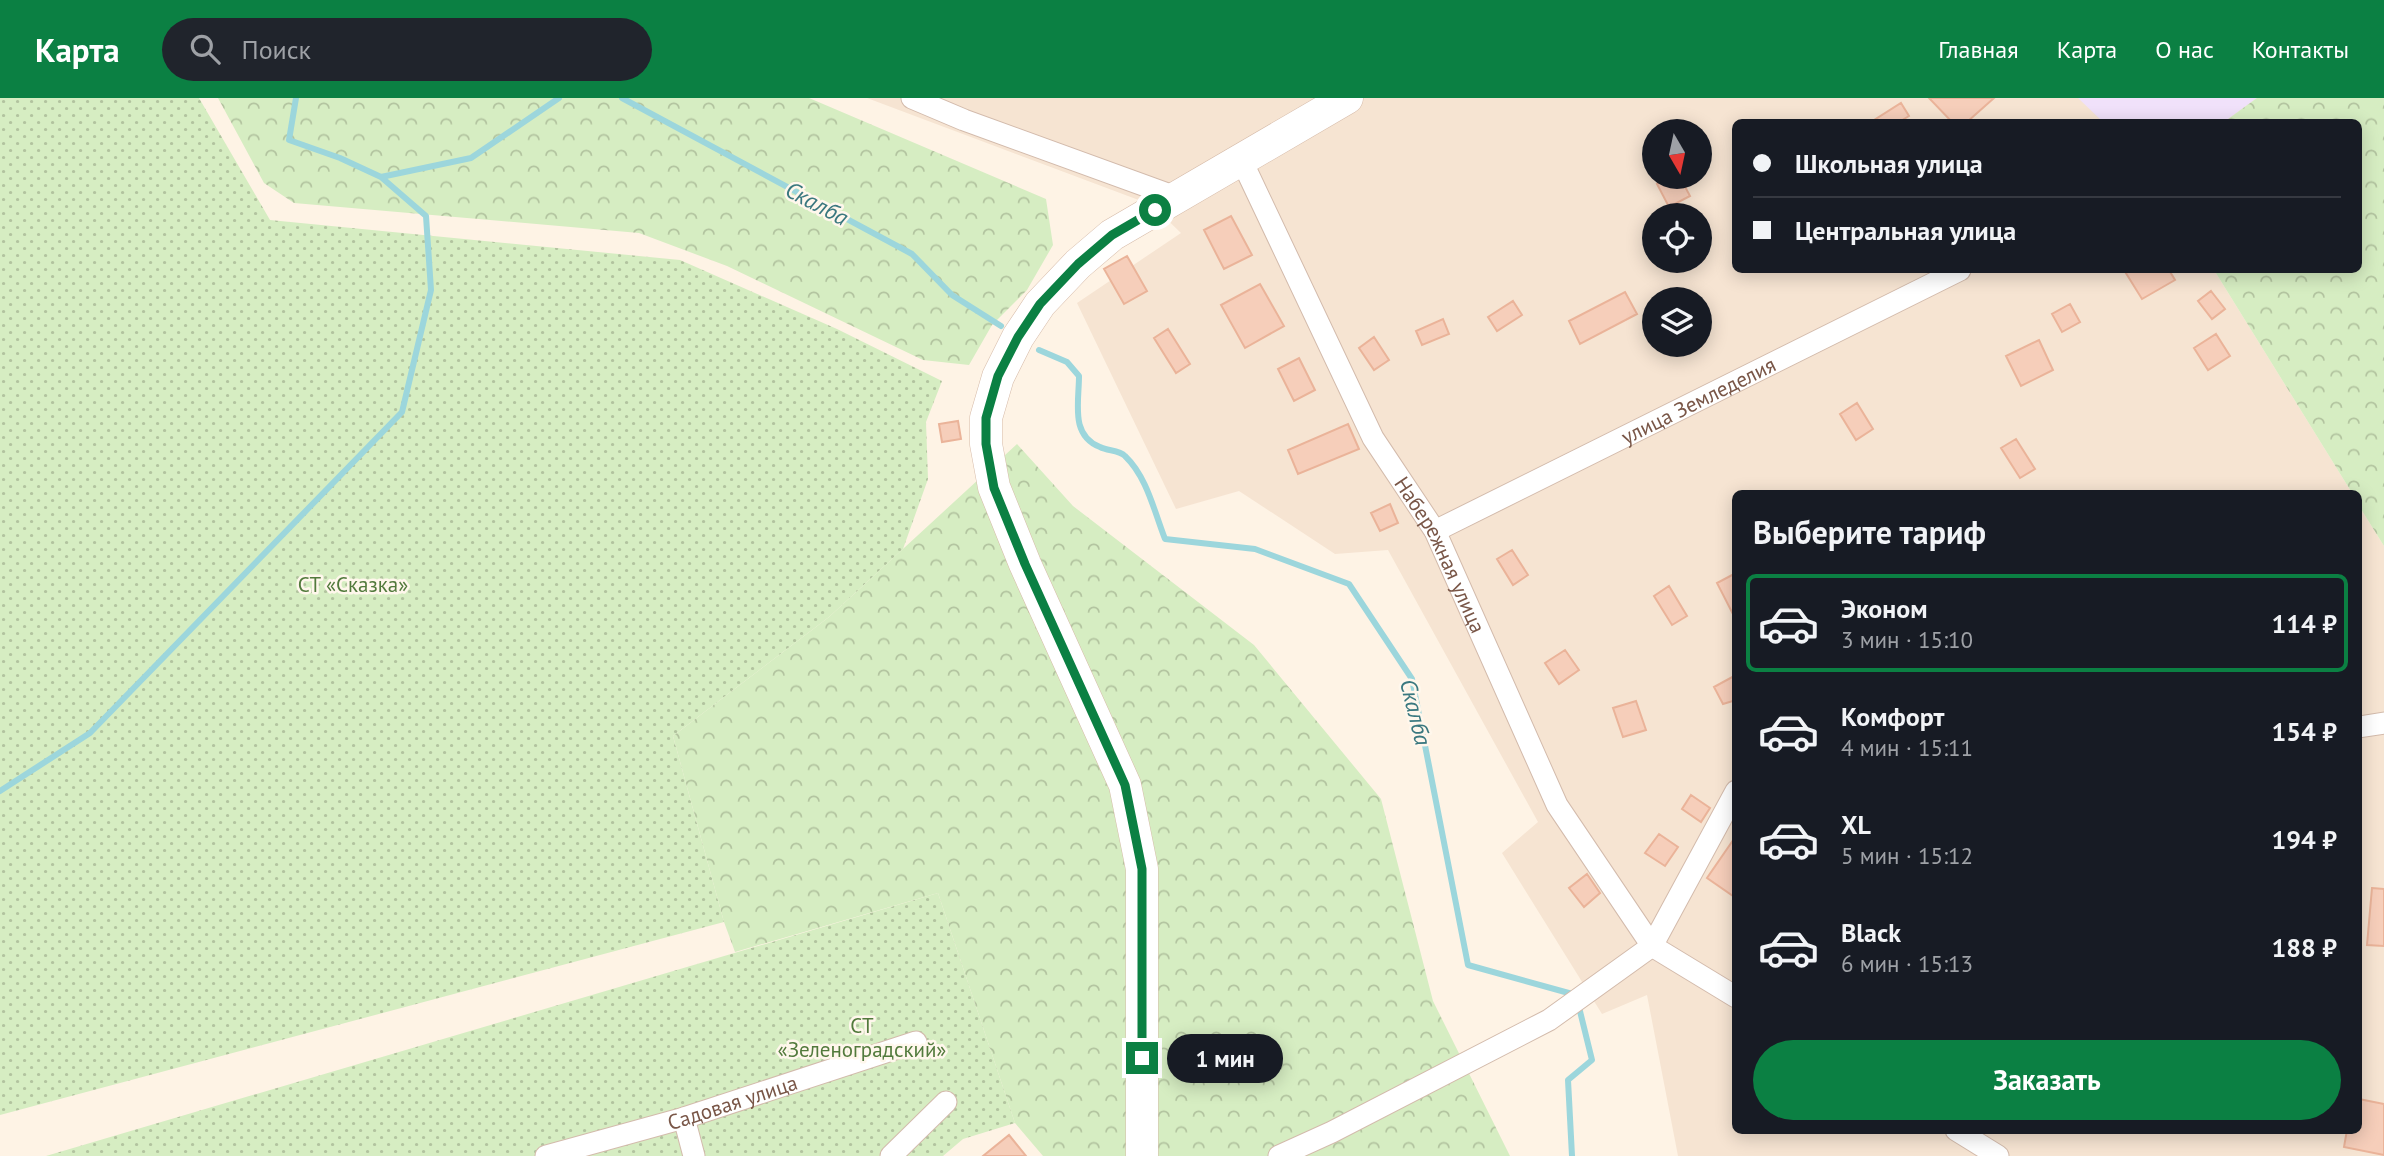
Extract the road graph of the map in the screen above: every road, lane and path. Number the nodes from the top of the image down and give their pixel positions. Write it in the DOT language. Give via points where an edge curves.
graph roads {
  1 [pos="912,98"];
  2 [pos="1347,98"];
  3 [pos="1241,159"];
  4 [pos="1176,197"];
  5 [pos="1954,273"];
  6 [pos="1435,531"];
  7 [pos="2384,723"];
  8 [pos="2362,727"];
  9 [pos="1732,798"];
  10 [pos="1651,946"];
  11 [pos="1732,995"];
  12 [pos="916,1042"];
  13 [pos="946,1102"];
  14 [pos="684,1118"];
  15 [pos="1962,1134"];
  16 [pos="546,1156"];
  17 [pos="694,1156"];
  18 [pos="891,1156"];
  19 [pos="1142,1156"];
  20 [pos="1279,1156"];
  21 [pos="1998,1156"];
  1 -- 4 [label="street"];
  2 -- 3 [label="street"];
  3 -- 4 [label="street"];
  3 -- 6 [label="street, Набережная улица" via="1373,438"];
  4 -- 19 [label="street" via="1112,235 1040,304 998,376 986,418 994,488 1125,785 1142,869"];
  5 -- 6 [label="street, улица Земледелия"];
  6 -- 10 [label="street, Набережная улица" via="1557,805"];
  7 -- 8 [label="street"];
  9 -- 10 [label="street"];
  10 -- 11 [label="street"];
  10 -- 20 [label="street" via="1549,1020"];
  12 -- 14 [label="street, Садовая улица"];
  13 -- 18 [label="street"];
  14 -- 16 [label="street, Садовая улица"];
  14 -- 17 [label="street"];
  15 -- 21 [label="street"];
}
